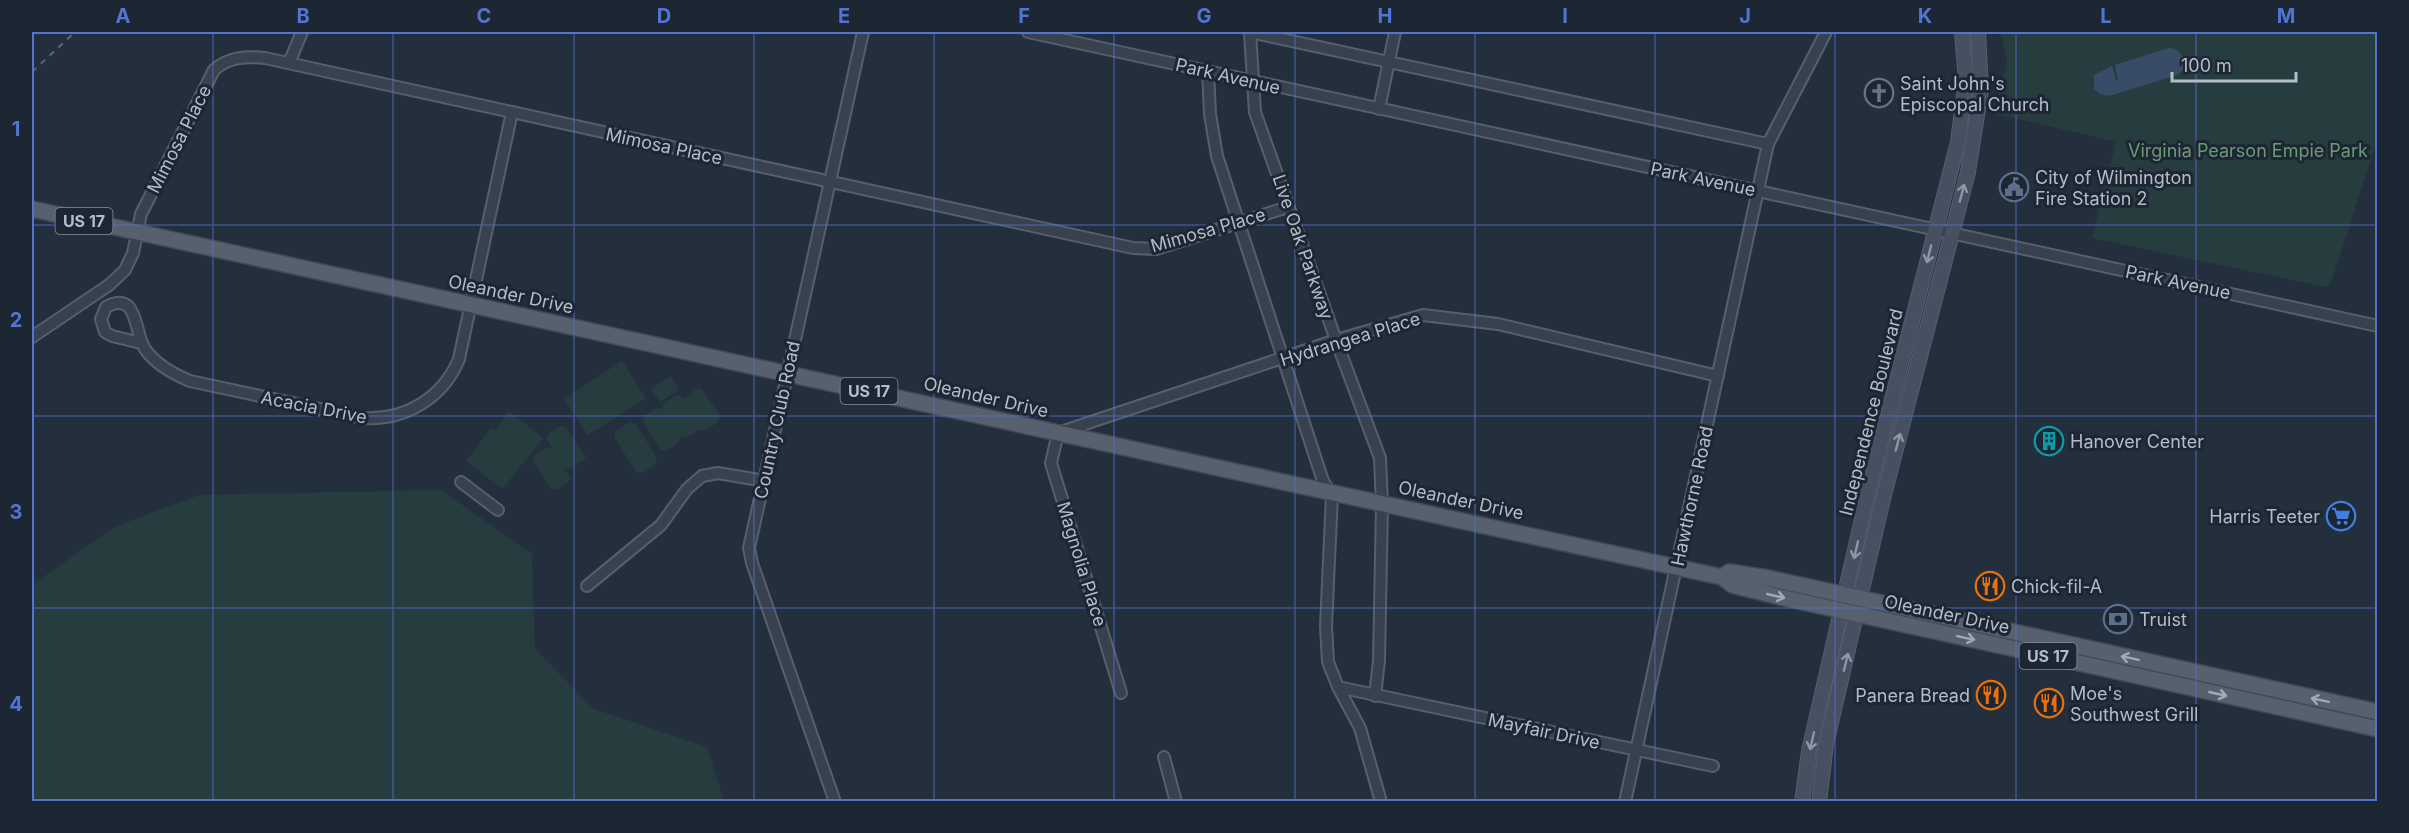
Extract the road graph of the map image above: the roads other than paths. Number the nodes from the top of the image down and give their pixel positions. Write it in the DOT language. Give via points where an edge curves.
graph roads {
  1 [pos="302,32"];
  2 [pos="864,32"];
  3 [pos="1028,32"];
  4 [pos="1250,32"];
  5 [pos="1395,32"];
  6 [pos="1826,32"];
  7 [pos="1962,32"];
  8 [pos="1978,32"];
  9 [pos="1390,62"];
  10 [pos="289,63"];
  11 [pos="1208,71"];
  12 [pos="1252,82"];
  13 [pos="1379,109"];
  14 [pos="512,112"];
  15 [pos="1768,144"];
  16 [pos="830,182"];
  17 [pos="1757,190"];
  18 [pos="1288,207"];
  19 [pos="32,210"];
  20 [pos="1239,223"];
  21 [pos="1935,229"];
  22 [pos="137,231"];
  23 [pos="1952,233"];
  24 [pos="472,305"];
  25 [pos="2378,326"];
  26 [pos="32,337"];
  27 [pos="1336,340"];
  28 [pos="141,343"];
  29 [pos="1284,358"];
  30 [pos="788,373"];
  31 [pos="1718,376"];
  32 [pos="1058,433"];
  33 [pos="765,481"];
  34 [pos="460,482"];
  35 [pos="1330,492"];
  36 [pos="1383,504"];
  37 [pos="498,510"];
  38 [pos="1676,567"];
  39 [pos="588,586"];
  40 [pos="1844,603"];
  41 [pos="1859,607"];
  42 [pos="1338,687"];
  43 [pos="1121,693"];
  44 [pos="1375,696"];
  45 [pos="2378,712"];
  46 [pos="2378,729"];
  47 [pos="1636,750"];
  48 [pos="1164,757"];
  49 [pos="1713,766"];
  50 [pos="835,801"];
  51 [pos="1176,801"];
  52 [pos="1381,801"];
  53 [pos="1625,801"];
  54 [pos="1802,801"];
  55 [pos="1820,801"];
  1 -- 10 [label="street"];
  2 -- 16 [label="street, Country Club Road"];
  3 -- 11 [label="street, Park Avenue"];
  4 -- 9 [label="street"];
  4 -- 12 [label="street, Live Oak Parkway"];
  5 -- 9 [label="street"];
  6 -- 15 [label="street, Hawthorne Road"];
  7 -- 21 [label="main road, Independence Boulevard" via="1966,80 1962,118"];
  23 -- 8 [label="main road, Independence Boulevard, one-way" via="1979,108"];
  9 -- 13 [label="street"];
  9 -- 15 [label="street"];
  10 -- 14 [label="street, Mimosa Place"];
  10 -- 22 [label="street, Mimosa Place" via="246,57 225,62 214,70 141,213"];
  11 -- 12 [label="street, Park Avenue"];
  11 -- 20 [label="street" via="1214,143"];
  12 -- 13 [label="street, Park Avenue"];
  12 -- 18 [label="street, Live Oak Parkway" via="1255,112"];
  13 -- 17 [label="street, Park Avenue"];
  14 -- 16 [label="street, Mimosa Place"];
  14 -- 24 [label="street, Acacia Drive"];
  15 -- 17 [label="street, Hawthorne Road"];
  16 -- 20 [label="street, Mimosa Place" via="1141,249 1156,249"];
  16 -- 30 [label="street, Country Club Road"];
  17 -- 21 [label="street, Park Avenue"];
  17 -- 31 [label="street, Hawthorne Road"];
  18 -- 20 [label="street, Mimosa Place"];
  18 -- 27 [label="street, Live Oak Parkway"];
  19 -- 22 [label="main road, Oleander Drive / US 17"];
  20 -- 29 [label="street"];
  21 -- 23 [label="street, Park Avenue"];
  21 -- 40 [label="main road, Independence Boulevard, one-way"];
  22 -- 24 [label="main road, Oleander Drive / US 17"];
  22 -- 26 [label="street, Mimosa Place" via="130,262 118,279"];
  23 -- 25 [label="street, Park Avenue"];
  41 -- 23 [label="main road, Independence Boulevard, one-way"];
  24 -- 28 [label="street, Acacia Drive" via="459,358 446,382 417,407 381,418 346,415 190,381 159,364"];
  24 -- 30 [label="main road, Oleander Drive / US 17"];
  27 -- 29 [label="street, Hydrangea Place"];
  27 -- 31 [label="street, Hydrangea Place" via="1423,315 1446,317 1498,324"];
  27 -- 36 [label="street, Live Oak Parkway" via="1380,458"];
  29 -- 32 [label="street, Hydrangea Place"];
  29 -- 35 [label="street" via="1323,481"];
  30 -- 32 [label="main road, Oleander Drive / US 17"];
  30 -- 33 [label="street, Country Club Road"];
  31 -- 38 [label="street, Hawthorne Road"];
  32 -- 35 [label="main road, Oleander Drive / US 17"];
  32 -- 43 [label="street, Magnolia Place" via="1051,463"];
  33 -- 39 [label="street" via="718,473 702,476 687,489 661,525"];
  33 -- 50 [label="street, Country Club Road" via="750,554"];
  34 -- 37 [label="street"];
  35 -- 36 [label="main road, Oleander Drive / US 17"];
  35 -- 42 [label="street" via="1327,645 1328,662"];
  36 -- 38 [label="main road, Oleander Drive / US 17"];
  36 -- 44 [label="street, Live Oak Parkway"];
  38 -- 40 [label="main road, Oleander Drive / US 17" via="1722,577 1729,572"];
  38 -- 47 [label="street, Hawthorne Road"];
  40 -- 41 [label="main road, Oleander Drive / US 17"];
  40 -- 54 [label="main road, Independence Boulevard, one-way" via="1809,751"];
  45 -- 41 [label="main road, Oleander Drive / US 17, one-way"];
  41 -- 46 [label="main road, Oleander Drive / US 17, one-way"];
  55 -- 41 [label="main road, Independence Boulevard, one-way" via="1826,744"];
  42 -- 44 [label="street, Mayfair Drive"];
  42 -- 52 [label="street" via="1360,728"];
  44 -- 47 [label="street, Mayfair Drive"];
  47 -- 49 [label="street, Mayfair Drive"];
  47 -- 53 [label="street, Hawthorne Road"];
  48 -- 51 [label="street"];
}
